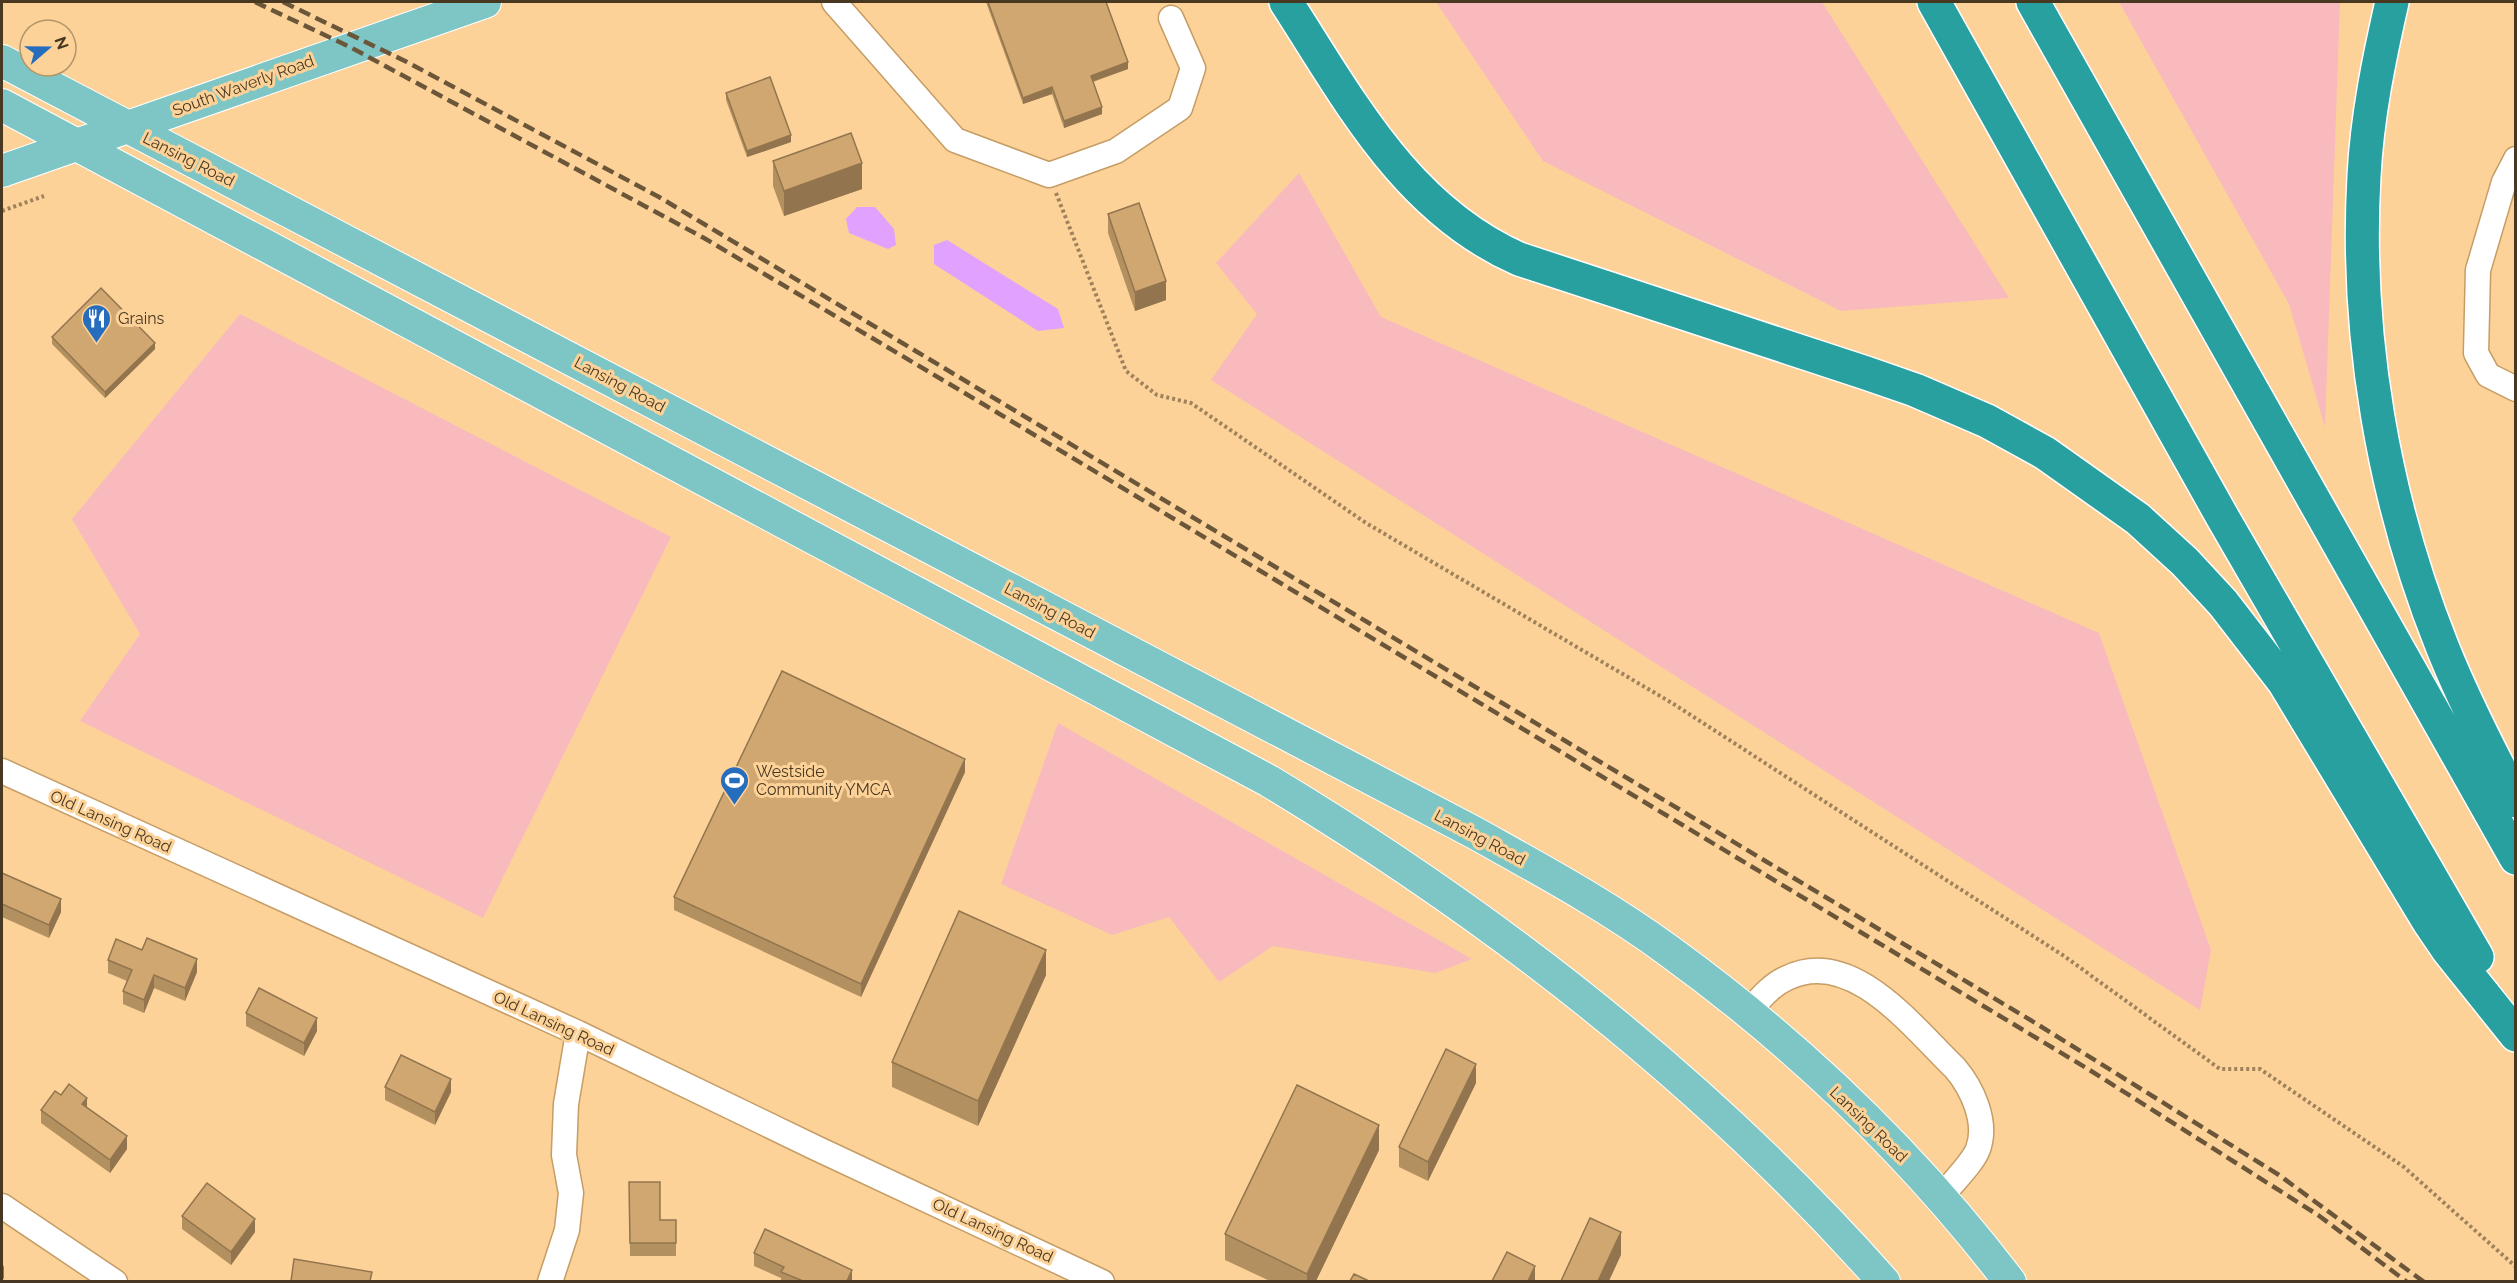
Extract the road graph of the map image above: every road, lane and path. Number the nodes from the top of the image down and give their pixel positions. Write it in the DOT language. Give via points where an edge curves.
graph roads {
  1 [pos="485,2"];
  2 [pos="834,2"];
  3 [pos="1286,2"];
  4 [pos="1934,2"];
  5 [pos="2033,2"];
  6 [pos="2392,2"];
  7 [pos="453,7"];
  8 [pos="1171,18"];
  9 [pos="2,62"];
  10 [pos="2,105"];
  11 [pos="126,127"];
  12 [pos="77,144"];
  13 [pos="2516,159"];
  14 [pos="2,171"];
  15 [pos="1049,175"];
  16 [pos="2510,191"];
  17 [pos="44,196"];
  18 [pos="2,211"];
  19 [pos="2516,389"];
  20 [pos="2,771"];
  21 [pos="2516,801"];
  22 [pos="2516,858"];
  23 [pos="1749,1011"];
  24 [pos="2516,1024"];
  25 [pos="578,1033"];
  26 [pos="2516,1035"];
  27 [pos="1941,1197"];
  28 [pos="2,1206"];
  29 [pos="2516,1267"];
  30 [pos="115,1281"];
  31 [pos="550,1281"];
  32 [pos="1102,1281"];
  33 [pos="1884,1281"];
  34 [pos="2010,1281"];
  1 -- 7 [label="main road, South Waverly Road"];
  2 -- 15 [label="street" via="955,140"];
  3 -- 26 [label="highway" via="1393,162 1432,204 1482,241 1528,262 1866,373 1957,407 2045,453 2138,519 2206,585 2261,650 2295,699 2429,922"];
  4 -- 24 [label="highway" via="2223,518"];
  5 -- 22 [label="highway"];
  6 -- 21 [label="highway" via="2373,93 2364,176 2362,251 2368,357 2390,473 2419,581 2453,673"];
  7 -- 11 [label="main road, South Waverly Road"];
  8 -- 15 [label="street" via="1193,68 1180,108 1116,151"];
  9 -- 11 [label="main road, Lansing Road"];
  10 -- 12 [label="main road"];
  11 -- 12 [label="main road, South Waverly Road"];
  11 -- 23 [label="main road, Lansing Road" via="1475,833 1611,912"];
  12 -- 14 [label="main road, South Waverly Road"];
  12 -- 33 [label="main road" via="1269,781 1347,828 1486,925 1631,1037 1715,1108"];
  13 -- 16 [label="street"];
  15 -- 29 [label="path" via="1126,370 1157,395 1191,403 1366,523 1672,703 2064,956 2220,1069 2260,1069 2404,1167"];
  16 -- 19 [label="street" via="2478,270 2476,353 2488,375"];
  17 -- 18 [label="path"];
  20 -- 25 [label="street, Old Lansing Road"];
  23 -- 27 [label="main road, Lansing Road" via="1890,1141"];
  23 -- 27 [label="street" via="1773,986 1787,978 1803,972 1829,971 1850,977 1876,993 1955,1068 1974,1097 1981,1136 1978,1152"];
  25 -- 31 [label="street" via="566,1104 564,1155 571,1193 567,1230"];
  25 -- 32 [label="street, Old Lansing Road"];
  27 -- 34 [label="main road, Lansing Road"];
  28 -- 30 [label="street"];
}
